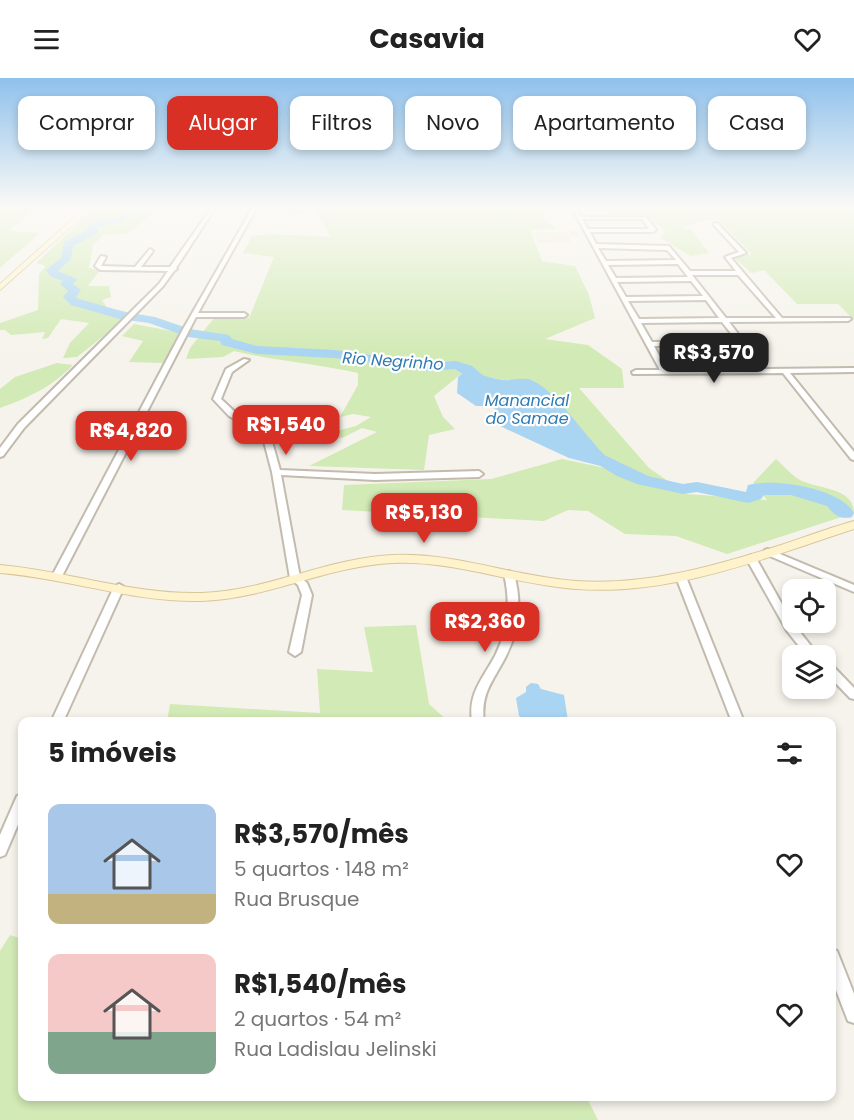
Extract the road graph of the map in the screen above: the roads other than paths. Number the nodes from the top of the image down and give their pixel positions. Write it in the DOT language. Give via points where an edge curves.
graph roads {
  1 [pos="31,256"];
  2 [pos="32,256"];
  3 [pos="103,256"];
  4 [pos="146,256"];
  5 [pos="182,256"];
  6 [pos="228,256"];
  7 [pos="600,256"];
  8 [pos="675,256"];
  9 [pos="733,256"];
  10 [pos="680,262"];
  11 [pos="604,263"];
  12 [pos="22,264"];
  13 [pos="137,268"];
  14 [pos="174,268"];
  15 [pos="740,273"];
  16 [pos="691,276"];
  17 [pos="614,280"];
  18 [pos="0,281"];
  19 [pos="0,288"];
  20 [pos="708,298"];
  21 [pos="624,299"];
  22 [pos="195,315"];
  23 [pos="244,315"];
  24 [pos="780,319"];
  25 [pos="848,319"];
  26 [pos="724,320"];
  27 [pos="636,321"];
  28 [pos="742,343"];
  29 [pos="649,344"];
  30 [pos="246,360"];
  31 [pos="784,370"];
  32 [pos="854,370"];
  33 [pos="763,371"];
  34 [pos="636,372"];
  35 [pos="664,372"];
  36 [pos="0,454"];
  37 [pos="854,457"];
  38 [pos="276,472"];
  39 [pos="479,474"];
  40 [pos="854,525"];
  41 [pos="768,552"];
  42 [pos="751,558"];
  43 [pos="0,568"];
  44 [pos="509,574"];
  45 [pos="57,576"];
  46 [pos="681,577"];
  47 [pos="295,578"];
  48 [pos="119,587"];
  49 [pos="854,589"];
  50 [pos="804,645"];
  51 [pos="295,652"];
  52 [pos="836,676"];
  53 [pos="854,695"];
  54 [pos="59,717"];
  55 [pos="477,717"];
  56 [pos="736,717"];
  57 [pos="18,809"];
  58 [pos="0,851"];
  59 [pos="836,969"];
  60 [pos="854,1015"];
  1 -- 12 [label="main road"];
  2 -- 12 [label="main road"];
  3 -- 13 [label="street" via="100,268"];
  4 -- 13 [label="street"];
  5 -- 14 [label="street"];
  6 -- 22 [label="street"];
  7 -- 11 [label="street"];
  8 -- 10 [label="street"];
  9 -- 15 [label="street" via="728,257"];
  10 -- 11 [label="street"];
  10 -- 16 [label="street"];
  11 -- 17 [label="street"];
  12 -- 18 [label="main road"];
  12 -- 19 [label="main road"];
  13 -- 14 [label="street"];
  14 -- 36 [label="street" via="21,426"];
  15 -- 16 [label="street"];
  15 -- 24 [label="street"];
  16 -- 17 [label="street"];
  16 -- 20 [label="street"];
  17 -- 21 [label="street"];
  20 -- 21 [label="street"];
  20 -- 26 [label="street"];
  21 -- 27 [label="street"];
  22 -- 23 [label="street"];
  22 -- 45 [label="street"];
  24 -- 25 [label="street"];
  24 -- 26 [label="street"];
  26 -- 27 [label="street"];
  26 -- 28 [label="street"];
  27 -- 29 [label="street"];
  28 -- 29 [label="street"];
  28 -- 33 [label="street"];
  29 -- 35 [label="street"];
  30 -- 38 [label="street" via="229,371 217,399 232,414 266,433"];
  31 -- 32 [label="street"];
  31 -- 33 [label="street"];
  31 -- 37 [label="street"];
  33 -- 35 [label="street"];
  34 -- 35 [label="street"];
  38 -- 39 [label="street" via="384,477"];
  38 -- 47 [label="street"];
  40 -- 41 [label="main road"];
  41 -- 42 [label="main road"];
  41 -- 49 [label="street"];
  42 -- 46 [label="main road"];
  42 -- 50 [label="street" via="792,631"];
  43 -- 45 [label="main road"];
  44 -- 46 [label="main road" via="600,586"];
  44 -- 47 [label="main road" via="392,559"];
  44 -- 55 [label="street" via="515,605 510,630 500,657 477,695"];
  45 -- 48 [label="main road"];
  46 -- 56 [label="street"];
  47 -- 48 [label="main road" via="202,597"];
  47 -- 51 [label="street" via="307,595"];
  48 -- 54 [label="street"];
  52 -- 53 [label="street"];
  57 -- 58 [label="street"];
  59 -- 60 [label="street"];
}
